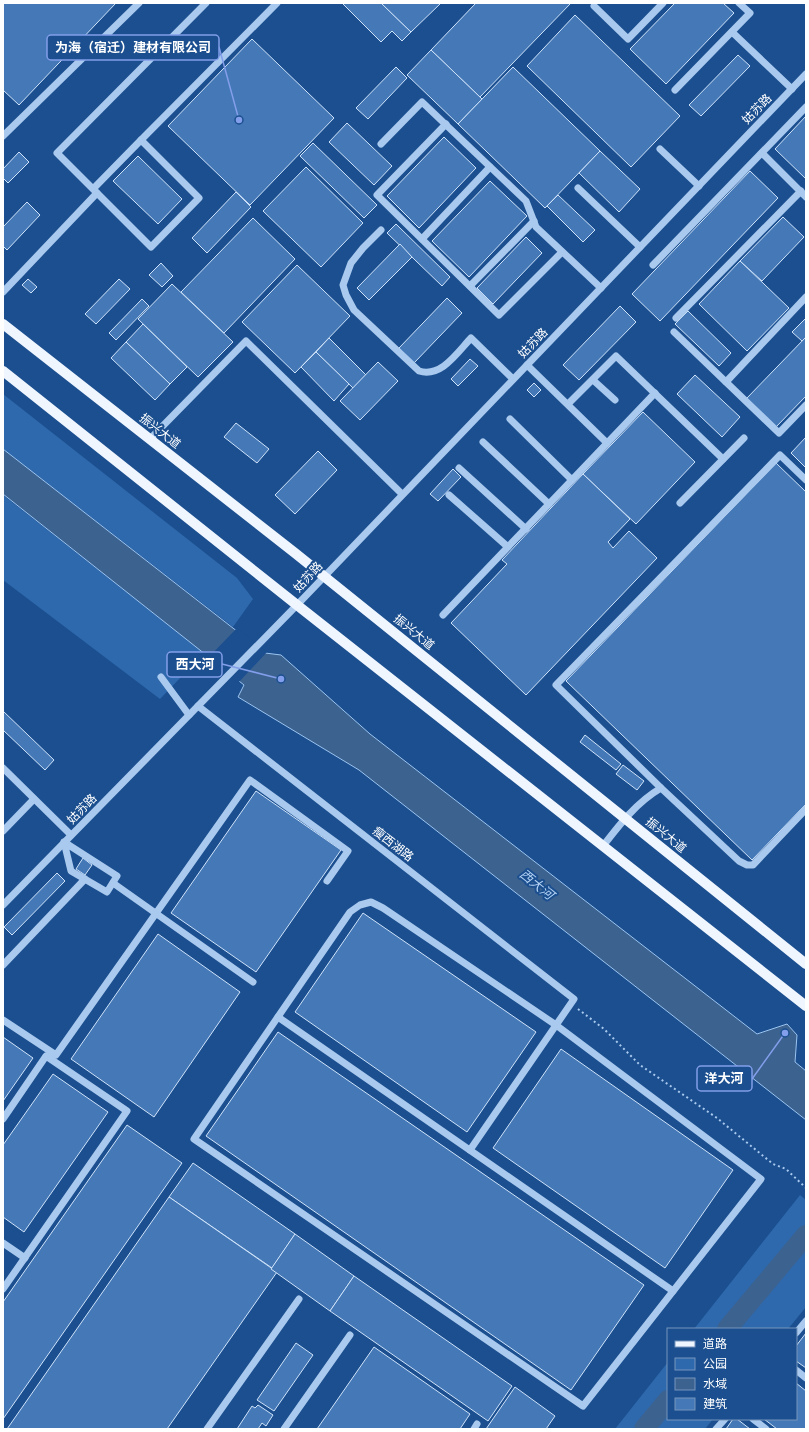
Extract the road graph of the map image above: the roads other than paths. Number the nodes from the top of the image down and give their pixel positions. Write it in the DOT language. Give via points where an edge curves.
graph roads {
  1 [pos="139,3"];
  2 [pos="206,3"];
  3 [pos="277,3"];
  4 [pos="662,3"];
  5 [pos="739,3"];
  6 [pos="594,6"];
  7 [pos="732,32"];
  8 [pos="806,74"];
  9 [pos="792,89"];
  10 [pos="675,90"];
  11 [pos="806,107"];
  12 [pos="446,124"];
  13 [pos="3,136"];
  14 [pos="141,140"];
  15 [pos="381,144"];
  16 [pos="660,149"];
  17 [pos="762,153"];
  18 [pos="490,167"];
  19 [pos="699,186"];
  20 [pos="578,188"];
  21 [pos="95,191"];
  22 [pos="803,194"];
  23 [pos="534,221"];
  24 [pos="381,230"];
  25 [pos="422,239"];
  26 [pos="640,247"];
  27 [pos="562,252"];
  28 [pos="653,265"];
  29 [pos="470,286"];
  30 [pos="600,288"];
  31 [pos="3,292"];
  32 [pos="806,297"];
  33 [pos="676,318"];
  34 [pos="3,324"];
  35 [pos="674,332"];
  36 [pos="527,364"];
  37 [pos="3,371"];
  38 [pos="513,379"];
  39 [pos="593,380"];
  40 [pos="726,382"];
  41 [pos="655,393"];
  42 [pos="615,400"];
  43 [pos="568,404"];
  44 [pos="806,405"];
  45 [pos="510,419"];
  46 [pos="744,438"];
  47 [pos="150,439"];
  48 [pos="483,442"];
  49 [pos="608,442"];
  50 [pos="723,459"];
  51 [pos="459,468"];
  52 [pos="572,480"];
  53 [pos="806,480"];
  54 [pos="402,494"];
  55 [pos="449,494"];
  56 [pos="680,503"];
  57 [pos="550,504"];
  58 [pos="526,529"];
  59 [pos="508,547"];
  60 [pos="323,576"];
  61 [pos="297,605"];
  62 [pos="443,615"];
  63 [pos="160,677"];
  64 [pos="198,706"];
  65 [pos="190,715"];
  66 [pos="3,768"];
  67 [pos="661,788"];
  68 [pos="34,799"];
  69 [pos="806,808"];
  70 [pos="625,819"];
  71 [pos="3,831"];
  72 [pos="71,835"];
  73 [pos="64,842"];
  74 [pos="603,846"];
  75 [pos="85,879"];
  76 [pos="327,881"];
  77 [pos="113,883"];
  78 [pos="3,905"];
  79 [pos="156,913"];
  80 [pos="806,964"];
  81 [pos="3,965"];
  82 [pos="253,982"];
  83 [pos="806,1006"];
  84 [pos="278,1017"];
  85 [pos="3,1020"];
  86 [pos="556,1025"];
  87 [pos="3,1119"];
  88 [pos="470,1150"];
  89 [pos="3,1243"];
  90 [pos="25,1258"];
  91 [pos="3,1289"];
  92 [pos="673,1291"];
  93 [pos="299,1299"];
  94 [pos="806,1321"];
  95 [pos="797,1332"];
  96 [pos="350,1335"];
  97 [pos="797,1371"];
  98 [pos="806,1378"];
  99 [pos="724,1420"];
  100 [pos="754,1420"];
  101 [pos="207,1429"];
  102 [pos="284,1429"];
  103 [pos="716,1429"];
  104 [pos="766,1429"];
  1 -- 13 [label="street"];
  2 -- 21 [label="street" via="56,153"];
  3 -- 14 [label="street"];
  4 -- 6 [label="street" via="628,39"];
  5 -- 7 [label="street" via="750,13"];
  7 -- 9 [label="street"];
  7 -- 10 [label="street"];
  8 -- 9 [label="street, 姑苏路"];
  9 -- 19 [label="street, 姑苏路"];
  11 -- 17 [label="street"];
  12 -- 15 [label="street" via="422,102"];
  12 -- 18 [label="street"];
  12 -- 25 [label="street" via="377,195"];
  14 -- 21 [label="street"];
  14 -- 21 [label="street" via="199,198 151,247"];
  16 -- 19 [label="street"];
  17 -- 22 [label="street"];
  17 -- 28 [label="street"];
  18 -- 23 [label="street" via="526,201"];
  18 -- 25 [label="street"];
  19 -- 26 [label="street, 姑苏路"];
  20 -- 26 [label="street"];
  21 -- 31 [label="street"];
  22 -- 33 [label="street"];
  23 -- 27 [label="street" via="536,227"];
  23 -- 29 [label="street"];
  24 -- 38 [label="street" via="351,263 346,275 344,290 354,310 419,371 426,374 442,368 471,338"];
  25 -- 29 [label="street"];
  26 -- 30 [label="street, 姑苏路"];
  27 -- 29 [label="street" via="499,315"];
  27 -- 30 [label="street"];
  30 -- 36 [label="street, 姑苏路"];
  32 -- 40 [label="street"];
  34 -- 47 [label="main road, 振兴大道"];
  35 -- 40 [label="street"];
  36 -- 38 [label="street, 姑苏路"];
  36 -- 43 [label="street"];
  37 -- 61 [label="main road"];
  38 -- 54 [label="street, 姑苏路"];
  39 -- 41 [label="street" via="616,356"];
  39 -- 42 [label="street"];
  39 -- 43 [label="street"];
  40 -- 44 [label="street" via="779,433"];
  41 -- 49 [label="street"];
  41 -- 50 [label="street"];
  43 -- 49 [label="street"];
  45 -- 52 [label="street"];
  46 -- 50 [label="street"];
  47 -- 54 [label="street" via="246,341"];
  47 -- 60 [label="main road, 振兴大道"];
  48 -- 57 [label="street"];
  49 -- 52 [label="street"];
  50 -- 56 [label="street"];
  51 -- 58 [label="street"];
  52 -- 57 [label="street"];
  53 -- 67 [label="street" via="780,455 556,685"];
  54 -- 60 [label="street, 姑苏路"];
  55 -- 59 [label="street"];
  57 -- 58 [label="street"];
  58 -- 59 [label="street"];
  59 -- 62 [label="street"];
  60 -- 61 [label="street, 姑苏路"];
  60 -- 70 [label="main road, 振兴大道"];
  61 -- 64 [label="street, 姑苏路"];
  61 -- 74 [label="main road"];
  63 -- 65 [label="street"];
  64 -- 65 [label="street, 姑苏路"];
  64 -- 86 [label="street, 瘦西湖路" via="574,999"];
  65 -- 72 [label="street, 姑苏路"];
  66 -- 68 [label="street"];
  67 -- 69 [label="street" via="739,861 747,865 753,865"];
  67 -- 70 [label="street" via="639,804"];
  68 -- 71 [label="street"];
  68 -- 72 [label="street"];
  70 -- 74 [label="street"];
  70 -- 80 [label="main road, 振兴大道"];
  72 -- 73 [label="street, 姑苏路"];
  73 -- 75 [label="street" via="72,871"];
  73 -- 77 [label="street" via="117,876"];
  73 -- 78 [label="street, 姑苏路"];
  74 -- 83 [label="main road"];
  75 -- 77 [label="street" via="107,892"];
  75 -- 81 [label="street"];
  76 -- 79 [label="street" via="348,851 250,780"];
  77 -- 79 [label="street"];
  79 -- 82 [label="street"];
  79 -- 85 [label="street" via="56,1055"];
  84 -- 86 [label="street" via="350,912 360,905 371,902"];
  84 -- 88 [label="street"];
  84 -- 92 [label="street" via="194,1139 583,1406"];
  86 -- 88 [label="street"];
  86 -- 92 [label="street" via="761,1179"];
  87 -- 90 [label="street" via="46,1056 127,1111"];
  88 -- 92 [label="street"];
  89 -- 90 [label="street"];
  90 -- 91 [label="street"];
  93 -- 101 [label="street"];
  94 -- 95 [label="street"];
  96 -- 102 [label="street"];
  97 -- 98 [label="street"];
  99 -- 103 [label="street"];
  100 -- 104 [label="street"];
}
